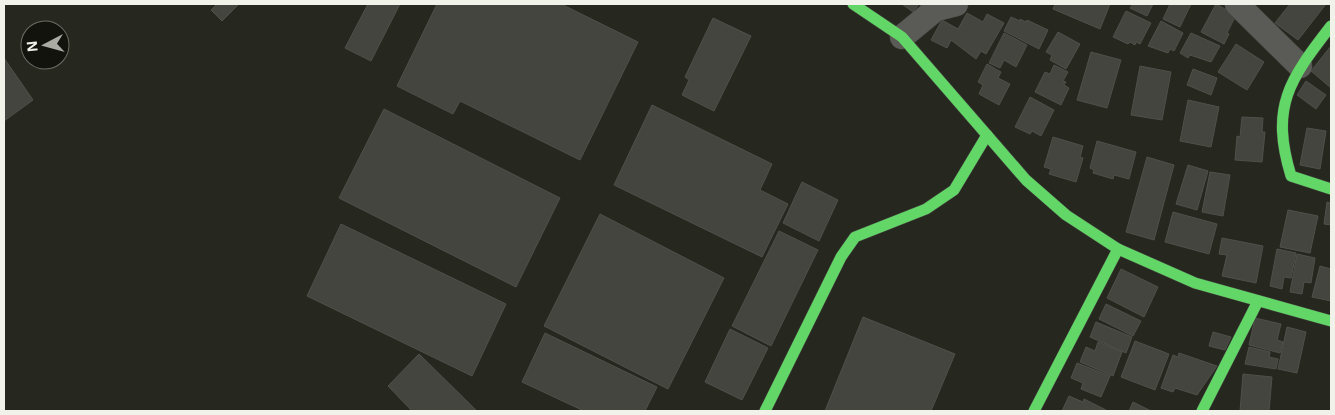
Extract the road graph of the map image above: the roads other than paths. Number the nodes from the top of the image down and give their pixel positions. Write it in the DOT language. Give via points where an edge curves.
graph roads {
  1 [pos="853,4"];
  2 [pos="956,4"];
  3 [pos="1237,4"];
  4 [pos="1331,26"];
  5 [pos="902,37"];
  6 [pos="1300,66"];
  7 [pos="987,135"];
  8 [pos="1331,189"];
  9 [pos="1118,249"];
  10 [pos="1258,301"];
  11 [pos="1331,321"];
  12 [pos="765,411"];
  13 [pos="1034,411"];
  14 [pos="1202,411"];
  1 -- 5 [label="street"];
  2 -- 5 [label="street" via="936,9"];
  3 -- 6 [label="street"];
  4 -- 6 [label="street"];
  5 -- 7 [label="street"];
  6 -- 8 [label="street" via="1283,104 1281,136 1291,176"];
  7 -- 9 [label="street" via="1026,180 1066,215"];
  7 -- 12 [label="street" via="954,190 926,209 855,236 841,257"];
  9 -- 10 [label="street" via="1195,283"];
  9 -- 13 [label="street"];
  10 -- 11 [label="street"];
  10 -- 14 [label="street"];
}
